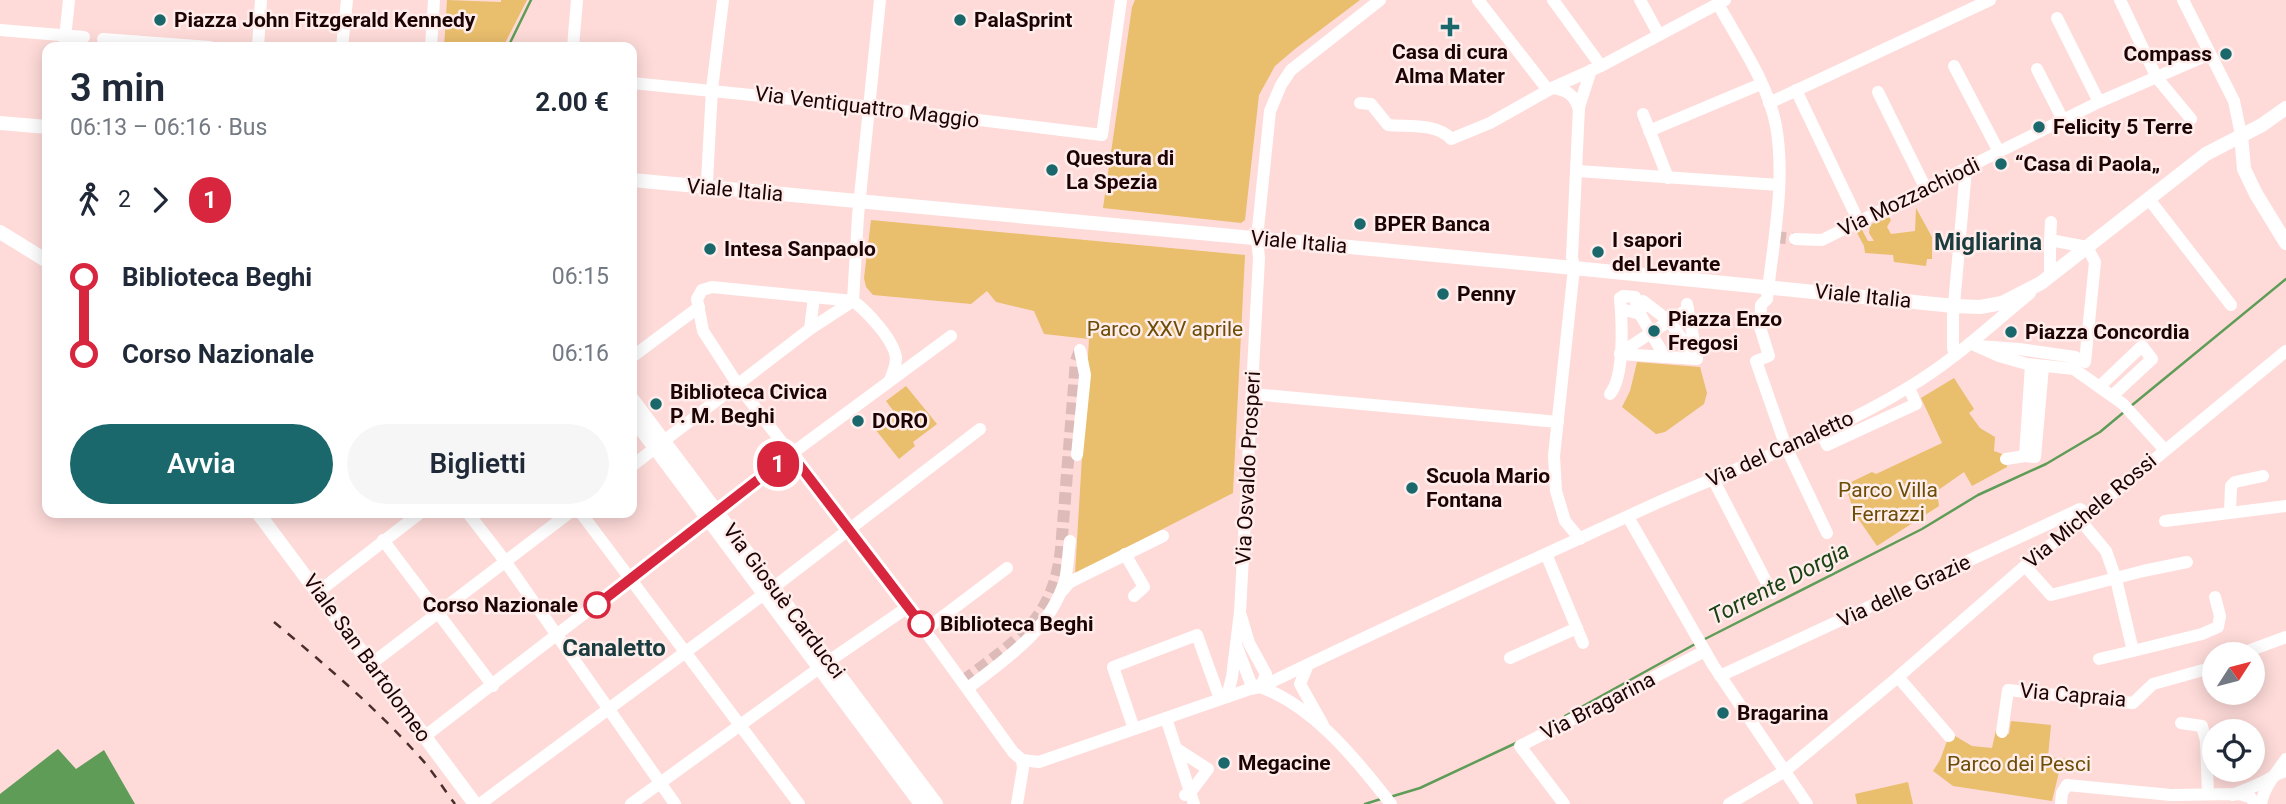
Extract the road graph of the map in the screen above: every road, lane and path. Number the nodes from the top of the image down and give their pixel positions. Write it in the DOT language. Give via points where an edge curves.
graph roads {
  1 [pos="69,0"];
  2 [pos="261,0"];
  3 [pos="347,0"];
  4 [pos="434,0"];
  5 [pos="577,0"];
  6 [pos="723,0"];
  7 [pos="880,0"];
  8 [pos="1121,0"];
  9 [pos="1380,0"];
  10 [pos="1478,0"];
  11 [pos="1553,0"];
  12 [pos="1640,0"];
  13 [pos="1990,0"];
  14 [pos="2120,0"];
  15 [pos="2183,0"];
  16 [pos="1716,3"];
  17 [pos="2057,18"];
  18 [pos="0,30"];
  19 [pos="1659,35"];
  20 [pos="83,37"];
  21 [pos="108,39"];
  22 [pos="65,42"];
  23 [pos="146,42"];
  24 [pos="258,42"];
  25 [pos="343,42"];
  26 [pos="430,42"];
  27 [pos="573,42"];
  28 [pos="2210,54"];
  29 [pos="1954,66"];
  30 [pos="1596,68"];
  31 [pos="2037,69"];
  32 [pos="2157,78"];
  33 [pos="637,83"];
  34 [pos="1761,84"];
  35 [pos="712,89"];
  36 [pos="1550,89"];
  37 [pos="1796,90"];
  38 [pos="1878,92"];
  39 [pos="2099,102"];
  40 [pos="1360,103"];
  41 [pos="1769,103"];
  42 [pos="871,107"];
  43 [pos="2286,108"];
  44 [pos="1579,110"];
  45 [pos="1643,114"];
  46 [pos="2191,119"];
  47 [pos="2063,120"];
  48 [pos="0,123"];
  49 [pos="42,127"];
  50 [pos="1649,131"];
  51 [pos="2241,135"];
  52 [pos="1999,152"];
  53 [pos="1966,169"];
  54 [pos="1578,171"];
  55 [pos="1668,178"];
  56 [pos="637,180"];
  57 [pos="707,181"];
  58 [pos="1779,185"];
  59 [pos="1926,188"];
  60 [pos="2148,198"];
  61 [pos="860,201"];
  62 [pos="1859,222"];
  63 [pos="2051,222"];
  64 [pos="0,232"];
  65 [pos="1258,238"];
  66 [pos="1795,239"];
  67 [pos="2050,240"];
  68 [pos="2286,243"];
  69 [pos="2087,247"];
  70 [pos="42,258"];
  71 [pos="1574,268"];
  72 [pos="2046,279"];
  73 [pos="1768,293"];
  74 [pos="814,297"];
  75 [pos="853,301"];
  76 [pos="698,303"];
  77 [pos="1639,304"];
  78 [pos="2231,305"];
  79 [pos="1960,306"];
  80 [pos="1669,321"];
  81 [pos="810,329"];
  82 [pos="1652,333"];
  83 [pos="951,336"];
  84 [pos="1974,345"];
  85 [pos="1080,350"];
  86 [pos="2286,351"];
  87 [pos="637,353"];
  88 [pos="1620,354"];
  89 [pos="1955,355"];
  90 [pos="1665,357"];
  91 [pos="1698,359"];
  92 [pos="2075,363"];
  93 [pos="2037,366"];
  94 [pos="890,380"];
  95 [pos="738,385"];
  96 [pos="2099,387"];
  97 [pos="1252,394"];
  98 [pos="1610,394"];
  99 [pos="2122,405"];
  100 [pos="637,407"];
  101 [pos="637,422"];
  102 [pos="1558,422"];
  103 [pos="980,429"];
  104 [pos="660,444"];
  105 [pos="1786,447"];
  106 [pos="2164,449"];
  107 [pos="791,454"];
  108 [pos="1077,455"];
  109 [pos="2006,459"];
  110 [pos="637,462"];
  111 [pos="2263,476"];
  112 [pos="1713,479"];
  113 [pos="2286,506"];
  114 [pos="2230,513"];
  115 [pos="713,515"];
  116 [pos="1628,517"];
  117 [pos="2084,517"];
  118 [pos="262,518"];
  119 [pos="413,518"];
  120 [pos="472,518"];
  121 [pos="562,518"];
  122 [pos="585,518"];
  123 [pos="2165,521"];
  124 [pos="849,530"];
  125 [pos="1827,533"];
  126 [pos="1163,536"];
  127 [pos="1580,538"];
  128 [pos="383,540"];
  129 [pos="1070,541"];
  130 [pos="1125,554"];
  131 [pos="1546,554"];
  132 [pos="505,561"];
  133 [pos="2187,562"];
  134 [pos="2025,566"];
  135 [pos="1007,568"];
  136 [pos="630,579"];
  137 [pos="2116,579"];
  138 [pos="769,591"];
  139 [pos="318,592"];
  140 [pos="1056,592"];
  141 [pos="1772,593"];
  142 [pos="1134,596"];
  143 [pos="2215,597"];
  144 [pos="908,607"];
  145 [pos="1240,612"];
  146 [pos="439,613"];
  147 [pos="1577,628"];
  148 [pos="925,630"];
  149 [pos="557,637"];
  150 [pos="2286,637"];
  151 [pos="1235,642"];
  152 [pos="1583,643"];
  153 [pos="2265,645"];
  154 [pos="2133,651"];
  155 [pos="1705,652"];
  156 [pos="685,653"];
  157 [pos="1510,658"];
  158 [pos="2099,659"];
  159 [pos="371,664"];
  160 [pos="824,664"];
  161 [pos="1307,667"];
  162 [pos="2202,670"];
  163 [pos="1720,676"];
  164 [pos="1898,677"];
  165 [pos="493,686"];
  166 [pos="1261,687"];
  167 [pos="968,688"];
  168 [pos="1224,698"];
  169 [pos="608,709"];
  170 [pos="1166,718"];
  171 [pos="2181,723"];
  172 [pos="738,726"];
  173 [pos="1134,729"];
  174 [pos="2001,732"];
  175 [pos="1329,734"];
  176 [pos="1949,736"];
  177 [pos="424,737"];
  178 [pos="1177,749"];
  179 [pos="2286,759"];
  180 [pos="1022,760"];
  181 [pos="1785,771"];
  182 [pos="2282,772"];
  183 [pos="660,783"];
  184 [pos="2259,784"];
  185 [pos="2208,793"];
  186 [pos="2233,794"];
  187 [pos="1189,797"];
  188 [pos="2062,798"];
  189 [pos="2257,803"];
  190 [pos="478,804"];
  191 [pos="631,804"];
  192 [pos="675,804"];
  193 [pos="799,804"];
  194 [pos="920,804"];
  195 [pos="936,804"];
  196 [pos="1017,804"];
  197 [pos="1391,804"];
  198 [pos="1564,804"];
  199 [pos="1729,804"];
  200 [pos="1807,804"];
  1 -- 22 [label="street"];
  2 -- 24 [label="street"];
  3 -- 25 [label="street"];
  4 -- 26 [label="street"];
  5 -- 27 [label="street"];
  6 -- 35 [label="street"];
  7 -- 42 [label="street"];
  8 -- 42 [label="street, Via Ventiquattro Maggio" via="1102,135"];
  9 -- 65 [label="street" via="1304,58 1281,85 1270,111"];
  10 -- 36 [label="street"];
  11 -- 30 [label="street"];
  12 -- 19 [label="street"];
  13 -- 37 [label="street"];
  14 -- 32 [label="street"];
  15 -- 28 [label="street"];
  16 -- 19 [label="street"];
  16 -- 34 [label="street"];
  17 -- 39 [label="street"];
  18 -- 22 [label="street"];
  19 -- 30 [label="street"];
  20 -- 22 [label="street"];
  21 -- 23 [label="street"];
  28 -- 32 [label="street, Via Mozzachiodi"];
  28 -- 51 [label="street" via="2237,108"];
  29 -- 52 [label="street"];
  30 -- 36 [label="street"];
  30 -- 44 [label="street"];
  31 -- 47 [label="street"];
  32 -- 39 [label="street, Via Mozzachiodi"];
  32 -- 46 [label="street"];
  33 -- 35 [label="street, Via Ventiquattro Maggio"];
  34 -- 41 [label="street"];
  34 -- 50 [label="street"];
  35 -- 42 [label="street, Via Ventiquattro Maggio"];
  35 -- 57 [label="street"];
  36 -- 40 [label="street" via="1451,139 1429,128 1388,125 1371,104"];
  36 -- 44 [label="street" via="1569,93"];
  37 -- 41 [label="street"];
  37 -- 62 [label="street"];
  38 -- 59 [label="street"];
  39 -- 47 [label="street, Via Mozzachiodi"];
  41 -- 58 [label="street" via="1777,136"];
  42 -- 61 [label="street"];
  43 -- 51 [label="main road"];
  44 -- 54 [label="street"];
  45 -- 50 [label="street"];
  47 -- 52 [label="street, Via Mozzachiodi"];
  48 -- 49 [label="main road"];
  50 -- 55 [label="street"];
  51 -- 60 [label="main road" via="2213,149"];
  51 -- 68 [label="main road" via="2244,169"];
  52 -- 53 [label="street, Via Mozzachiodi"];
  53 -- 59 [label="street, Via Mozzachiodi"];
  53 -- 79 [label="street"];
  54 -- 55 [label="street"];
  54 -- 71 [label="street"];
  55 -- 58 [label="street"];
  56 -- 61 [label="main road, Viale Italia"];
  58 -- 73 [label="street"];
  59 -- 62 [label="street, Via Mozzachiodi"];
  60 -- 69 [label="main road"];
  60 -- 78 [label="street"];
  61 -- 65 [label="main road, Viale Italia"];
  61 -- 75 [label="street"];
  62 -- 66 [label="street, Via Mozzachiodi" via="1822,240"];
  63 -- 67 [label="street"];
  64 -- 70 [label="main road"];
  65 -- 71 [label="main road, Viale Italia"];
  65 -- 97 [label="street, Via Osvaldo Prosperi"];
  67 -- 69 [label="street"];
  67 -- 72 [label="street"];
  69 -- 72 [label="main road"];
  69 -- 92 [label="street" via="2095,262 2085,362"];
  71 -- 73 [label="main road, Viale Italia"];
  71 -- 102 [label="street"];
  72 -- 79 [label="main road, Viale Italia" via="2002,303"];
  72 -- 84 [label="street"];
  73 -- 79 [label="main road, Viale Italia"];
  73 -- 105 [label="street" via="1761,305 1760,327 1769,356 1756,361"];
  74 -- 75 [label="street"];
  74 -- 76 [label="street" via="712,288 702,290"];
  74 -- 81 [label="street"];
  75 -- 81 [label="street"];
  75 -- 94 [label="street" via="894,349 896,362"];
  76 -- 87 [label="street"];
  76 -- 95 [label="street" via="703,331"];
  77 -- 80 [label="street"];
  77 -- 82 [label="street"];
  77 -- 88 [label="street" via="1620,298"];
  79 -- 89 [label="street"];
  80 -- 82 [label="street"];
  80 -- 91 [label="street"];
  80 -- 91 [label="street" via="1687,307"];
  81 -- 95 [label="street"];
  82 -- 88 [label="street"];
  82 -- 90 [label="street"];
  83 -- 94 [label="street"];
  84 -- 89 [label="street"];
  84 -- 92 [label="street" via="2019,349"];
  84 -- 93 [label="street"];
  85 -- 108 [label="street" via="1085,375"];
  86 -- 106 [label="street, Via Michele Rossi"];
  88 -- 90 [label="street"];
  88 -- 98 [label="street"];
  89 -- 105 [label="street, Via del Canaletto" via="1909,387 1916,404 1827,445 1821,432"];
  90 -- 91 [label="street"];
  92 -- 93 [label="street"];
  92 -- 96 [label="street"];
  93 -- 109 [label="street" via="2025,456"];
  94 -- 107 [label="street"];
  95 -- 104 [label="street"];
  95 -- 107 [label="street"];
  96 -- 99 [label="street"];
  96 -- 99 [label="street" via="2143,346 2152,359"];
  97 -- 102 [label="street"];
  97 -- 145 [label="street, Via Osvaldo Prosperi"];
  99 -- 106 [label="street"];
  100 -- 104 [label="main road, Via Giosuè Carducci"];
  101 -- 104 [label="main road, Via Giosuè Carducci"];
  102 -- 127 [label="street" via="1556,491 1565,521"];
  103 -- 124 [label="street"];
  104 -- 110 [label="street"];
  104 -- 115 [label="main road, Via Giosuè Carducci"];
  105 -- 112 [label="street, Via del Canaletto"];
  105 -- 125 [label="street"];
  106 -- 117 [label="street, Via Michele Rossi"];
  107 -- 115 [label="street"];
  107 -- 124 [label="street"];
  111 -- 114 [label="street" via="2231,486"];
  112 -- 116 [label="street, Via del Canaletto"];
  112 -- 141 [label="street"];
  113 -- 114 [label="street"];
  114 -- 123 [label="street"];
  115 -- 136 [label="street"];
  115 -- 138 [label="main road, Via Giosuè Carducci"];
  116 -- 127 [label="street, Via del Canaletto"];
  116 -- 155 [label="street"];
  117 -- 134 [label="street, Via Michele Rossi"];
  117 -- 137 [label="street" via="2106,551"];
  117 -- 163 [label="street, Via delle Grazie" via="2080,509"];
  118 -- 139 [label="main road, Viale San Bartolomeo"];
  119 -- 128 [label="street"];
  120 -- 132 [label="street"];
  121 -- 132 [label="street"];
  122 -- 136 [label="street"];
  124 -- 138 [label="street"];
  124 -- 144 [label="street"];
  126 -- 130 [label="street"];
  127 -- 131 [label="street, Via del Canaletto"];
  128 -- 139 [label="street"];
  128 -- 146 [label="street"];
  129 -- 140 [label="street" via="1067,571"];
  130 -- 140 [label="street"];
  130 -- 142 [label="street" via="1144,587"];
  131 -- 147 [label="street"];
  131 -- 161 [label="street, Via del Canaletto"];
  132 -- 146 [label="street"];
  132 -- 149 [label="street"];
  133 -- 137 [label="street"];
  134 -- 137 [label="street" via="2051,595"];
  134 -- 164 [label="street, Via Michele Rossi"];
  135 -- 148 [label="street"];
  136 -- 149 [label="street"];
  136 -- 156 [label="street"];
  137 -- 154 [label="street"];
  138 -- 156 [label="street"];
  138 -- 160 [label="main road, Via Giosuè Carducci"];
  139 -- 159 [label="main road, Viale San Bartolomeo"];
  140 -- 167 [label="street" via="1036,632"];
  143 -- 154 [label="street" via="2218,627"];
  144 -- 148 [label="street"];
  144 -- 160 [label="street"];
  145 -- 151 [label="street, Via Osvaldo Prosperi"];
  145 -- 166 [label="street" via="1249,643 1266,674"];
  146 -- 159 [label="street"];
  146 -- 165 [label="street"];
  147 -- 152 [label="street"];
  147 -- 157 [label="street"];
  148 -- 167 [label="street"];
  149 -- 165 [label="street"];
  149 -- 169 [label="street"];
  150 -- 153 [label="street"];
  151 -- 166 [label="street" via="1251,684"];
  151 -- 168 [label="street, Via Osvaldo Prosperi" via="1232,677"];
  154 -- 158 [label="street"];
  155 -- 163 [label="street"];
  155 -- 198 [label="street, Via Bragarina" via="1520,746"];
  156 -- 169 [label="street"];
  156 -- 172 [label="street"];
  159 -- 177 [label="main road, Viale San Bartolomeo"];
  160 -- 172 [label="street"];
  160 -- 194 [label="main road, Via Giosuè Carducci"];
  160 -- 195 [label="main road, Via Giosuè Carducci"];
  161 -- 166 [label="street, Via del Canaletto"];
  161 -- 175 [label="street" via="1300,684"];
  162 -- 174 [label="street, Via Capraia" via="2153,684 2133,703 2008,690"];
  163 -- 181 [label="street"];
  164 -- 176 [label="street"];
  164 -- 181 [label="street, Via Michele Rossi"];
  165 -- 177 [label="street"];
  166 -- 168 [label="street, Via del Canaletto"];
  166 -- 175 [label="street" via="1283,697"];
  167 -- 180 [label="street"];
  168 -- 170 [label="street, Via del Canaletto"];
  168 -- 173 [label="street" via="1197,635 1113,667"];
  169 -- 183 [label="street"];
  169 -- 190 [label="street"];
  170 -- 173 [label="street, Via del Canaletto"];
  170 -- 178 [label="street"];
  171 -- 185 [label="street" via="2202,726"];
  172 -- 183 [label="street"];
  172 -- 193 [label="street"];
  173 -- 180 [label="street, Via del Canaletto" via="1040,762"];
  175 -- 197 [label="street"];
  177 -- 190 [label="main road, Viale San Bartolomeo"];
  178 -- 187 [label="street"];
  178 -- 187 [label="street" via="1208,769"];
  179 -- 182 [label="street"];
  180 -- 196 [label="street"];
  181 -- 199 [label="street"];
  181 -- 200 [label="street"];
  182 -- 184 [label="street"];
  182 -- 189 [label="street"];
  183 -- 191 [label="street"];
  183 -- 192 [label="street"];
  184 -- 186 [label="street"];
  184 -- 189 [label="street"];
  185 -- 186 [label="street"];
  185 -- 188 [label="street" via="2171,795 2067,785"];
  186 -- 189 [label="street" via="2246,795"];
}
